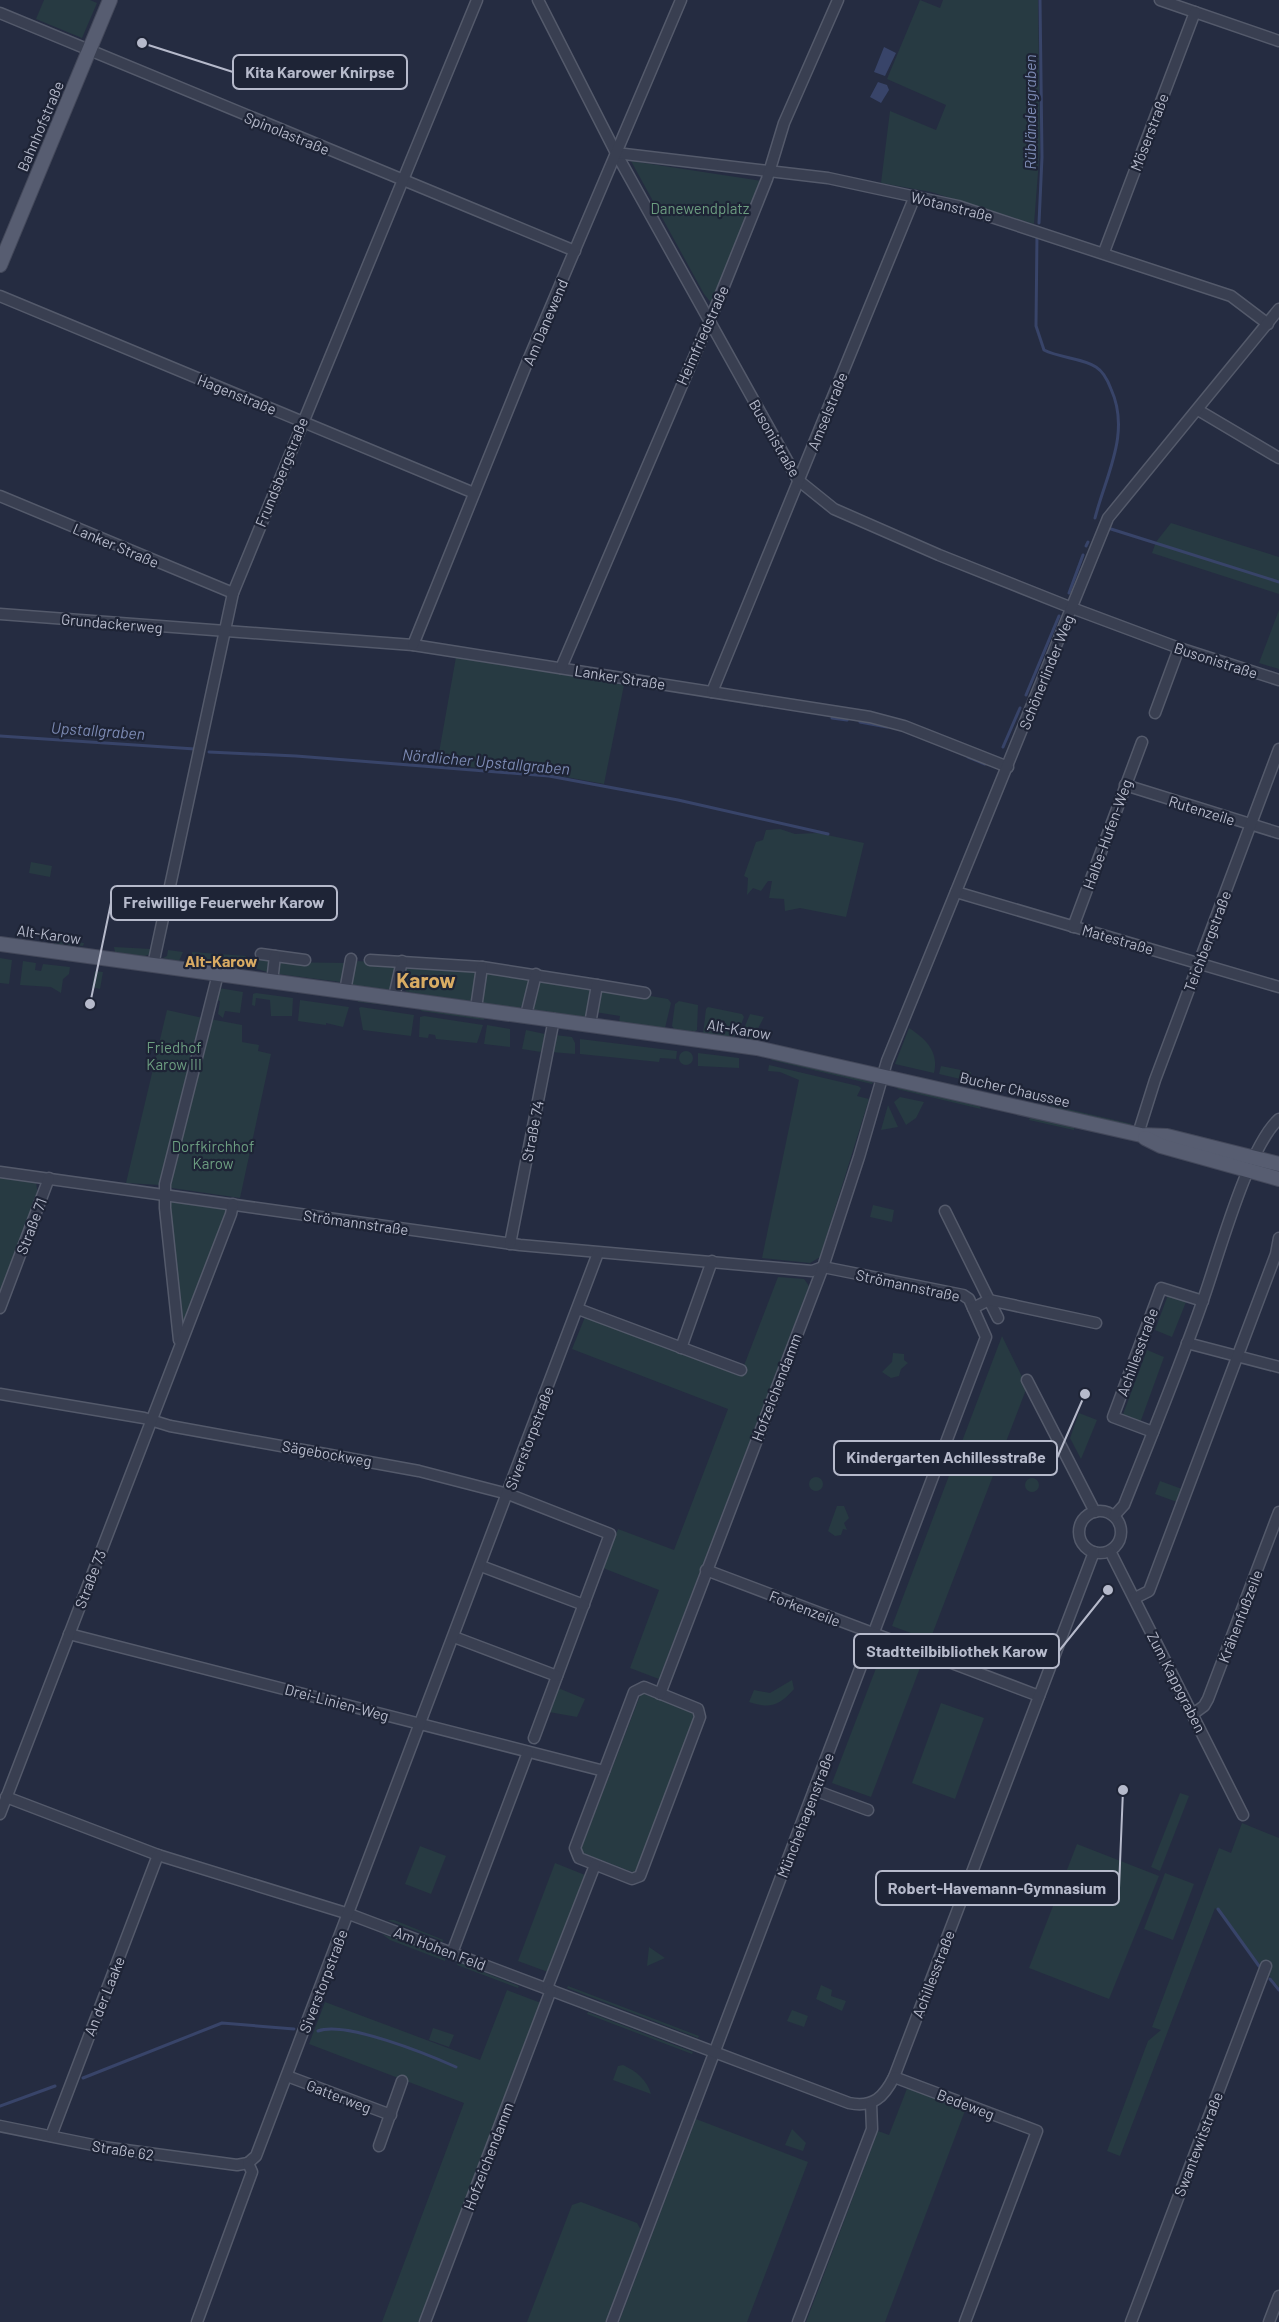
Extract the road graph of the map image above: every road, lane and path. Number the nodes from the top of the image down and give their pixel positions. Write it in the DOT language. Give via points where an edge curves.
graph roads {
  1 [pos="110,0"];
  2 [pos="477,0"];
  3 [pos="537,0"];
  4 [pos="681,0"];
  5 [pos="838,0"];
  6 [pos="1160,0"];
  7 [pos="1195,12"];
  8 [pos="0,13"];
  9 [pos="1279,41"];
  10 [pos="89,51"];
  11 [pos="616,153"];
  12 [pos="769,171"];
  13 [pos="401,179"];
  14 [pos="915,196"];
  15 [pos="574,250"];
  16 [pos="1104,252"];
  17 [pos="0,265"];
  18 [pos="0,296"];
  19 [pos="1279,309"];
  20 [pos="708,319"];
  21 [pos="1268,324"];
  22 [pos="1198,410"];
  23 [pos="302,421"];
  24 [pos="1279,458"];
  25 [pos="798,480"];
  26 [pos="474,493"];
  27 [pos="0,496"];
  28 [pos="233,593"];
  29 [pos="1072,609"];
  30 [pos="0,614"];
  31 [pos="224,632"];
  32 [pos="413,645"];
  33 [pos="1179,648"];
  34 [pos="561,668"];
  35 [pos="1279,681"];
  36 [pos="712,692"];
  37 [pos="1155,713"];
  38 [pos="1142,742"];
  39 [pos="1279,749"];
  40 [pos="1008,767"];
  41 [pos="1125,786"];
  42 [pos="1251,825"];
  43 [pos="1279,833"];
  44 [pos="956,892"];
  45 [pos="1072,927"];
  46 [pos="0,944"];
  47 [pos="261,954"];
  48 [pos="275,956"];
  49 [pos="351,958"];
  50 [pos="305,960"];
  51 [pos="370,960"];
  52 [pos="402,961"];
  53 [pos="1199,963"];
  54 [pos="153,965"];
  55 [pos="482,967"];
  56 [pos="218,974"];
  57 [pos="536,974"];
  58 [pos="272,982"];
  59 [pos="597,985"];
  60 [pos="1279,987"];
  61 [pos="345,991"];
  62 [pos="645,993"];
  63 [pos="394,997"];
  64 [pos="476,1008"];
  65 [pos="526,1015"];
  66 [pos="554,1018"];
  67 [pos="590,1024"];
  68 [pos="882,1076"];
  69 [pos="1279,1119"];
  70 [pos="1139,1134"];
  71 [pos="1256,1158"];
  72 [pos="1279,1164"];
  73 [pos="0,1172"];
  74 [pos="1249,1172"];
  75 [pos="49,1178"];
  76 [pos="1279,1179"];
  77 [pos="164,1195"];
  78 [pos="233,1204"];
  79 [pos="945,1211"];
  80 [pos="1279,1238"];
  81 [pos="510,1244"];
  82 [pos="598,1253"];
  83 [pos="712,1261"];
  84 [pos="823,1267"];
  85 [pos="989,1300"];
  86 [pos="1203,1301"];
  87 [pos="0,1308"];
  88 [pos="973,1308"];
  89 [pos="578,1310"];
  90 [pos="998,1318"];
  91 [pos="1096,1323"];
  92 [pos="1187,1343"];
  93 [pos="180,1344"];
  94 [pos="681,1348"];
  95 [pos="1238,1356"];
  96 [pos="1279,1367"];
  97 [pos="741,1370"];
  98 [pos="1027,1380"];
  99 [pos="0,1394"];
  100 [pos="150,1420"];
  101 [pos="1153,1432"];
  102 [pos="508,1494"];
  103 [pos="1095,1512"];
  104 [pos="1279,1512"];
  105 [pos="1114,1516"];
  106 [pos="1110,1551"];
  107 [pos="1094,1552"];
  108 [pos="481,1566"];
  109 [pos="706,1570"];
  110 [pos="1135,1598"];
  111 [pos="584,1605"];
  112 [pos="69,1634"];
  113 [pos="874,1634"];
  114 [pos="454,1637"];
  115 [pos="557,1676"];
  116 [pos="660,1694"];
  117 [pos="1038,1696"];
  118 [pos="1193,1714"];
  119 [pos="420,1725"];
  120 [pos="534,1738"];
  121 [pos="528,1752"];
  122 [pos="604,1771"];
  123 [pos="814,1790"];
  124 [pos="6,1797"];
  125 [pos="868,1810"];
  126 [pos="0,1814"];
  127 [pos="1243,1815"];
  128 [pos="158,1855"];
  129 [pos="596,1864"];
  130 [pos="349,1914"];
  131 [pos="452,1953"];
  132 [pos="1266,1966"];
  133 [pos="549,1989"];
  134 [pos="714,2053"];
  135 [pos="286,2076"];
  136 [pos="894,2077"];
  137 [pos="402,2081"];
  138 [pos="871,2103"];
  139 [pos="391,2115"];
  140 [pos="0,2126"];
  141 [pos="51,2136"];
  142 [pos="379,2146"];
  143 [pos="248,2163"];
  144 [pos="1279,2296"];
  145 [pos="197,2322"];
  146 [pos="425,2322"];
  147 [pos="612,2322"];
  148 [pos="798,2322"];
  149 [pos="965,2322"];
  150 [pos="1131,2322"];
  151 [pos="1269,2322"];
  1 -- 10 [label="main road, Bahnhofstraße"];
  2 -- 13 [label="street, Frundsbergstraße"];
  3 -- 11 [label="street, Busonistraße"];
  4 -- 11 [label="street, Am Danewend"];
  5 -- 12 [label="street, Heimfriedstraße" via="784,123"];
  6 -- 7 [label="street"];
  7 -- 9 [label="street"];
  7 -- 16 [label="street, Möserstraße"];
  8 -- 10 [label="street, Spinolastraße"];
  10 -- 13 [label="street, Spinolastraße"];
  10 -- 17 [label="main road, Bahnhofstraße"];
  11 -- 12 [label="street, Wotanstraße"];
  11 -- 15 [label="street, Am Danewend"];
  11 -- 20 [label="street, Busonistraße"];
  12 -- 14 [label="street, Wotanstraße" via="828,178"];
  12 -- 20 [label="street, Heimfriedstraße"];
  13 -- 15 [label="street, Spinolastraße"];
  13 -- 23 [label="street, Frundsbergstraße"];
  14 -- 16 [label="street, Wotanstraße"];
  14 -- 25 [label="street, Amselstraße"];
  15 -- 26 [label="street, Am Danewend"];
  16 -- 21 [label="street, Wotanstraße" via="1231,296"];
  18 -- 23 [label="street, Hagenstraße"];
  19 -- 21 [label="street, Schönerlinder Weg"];
  20 -- 25 [label="street, Busonistraße"];
  20 -- 34 [label="street, Heimfriedstraße"];
  21 -- 22 [label="street, Schönerlinder Weg"];
  22 -- 24 [label="street"];
  22 -- 29 [label="street, Schönerlinder Weg" via="1108,518"];
  23 -- 26 [label="street, Hagenstraße"];
  23 -- 28 [label="street, Frundsbergstraße"];
  25 -- 29 [label="street, Busonistraße" via="834,509"];
  25 -- 36 [label="street, Amselstraße"];
  26 -- 32 [label="street, Am Danewend"];
  27 -- 28 [label="street, Lanker Straße"];
  28 -- 31 [label="street, Frundsbergstraße"];
  29 -- 33 [label="street, Busonistraße"];
  29 -- 40 [label="street, Schönerlinder Weg"];
  30 -- 31 [label="street, Grundackerweg"];
  31 -- 32 [label="street, Lanker Straße"];
  31 -- 54 [label="street, Frundsbergstraße"];
  32 -- 34 [label="street, Lanker Straße"];
  33 -- 35 [label="street, Busonistraße"];
  33 -- 37 [label="street"];
  34 -- 36 [label="street, Lanker Straße"];
  36 -- 40 [label="street, Lanker Straße" via="889,722"];
  38 -- 41 [label="street, Halbe-Hufen-Weg"];
  39 -- 42 [label="street, Teichbergstraße"];
  40 -- 44 [label="street, Schönerlinder Weg"];
  41 -- 42 [label="street, Rutenzeile"];
  41 -- 45 [label="street, Halbe-Hufen-Weg"];
  42 -- 43 [label="street, Rutenzeile"];
  42 -- 53 [label="street, Teichbergstraße"];
  44 -- 45 [label="street, Matestraße"];
  44 -- 68 [label="street, Schönerlinder Weg"];
  45 -- 53 [label="street, Matestraße"];
  46 -- 54 [label="main road, Alt-Karow"];
  47 -- 48 [label="street"];
  48 -- 50 [label="street"];
  48 -- 58 [label="street"];
  49 -- 61 [label="street"];
  51 -- 52 [label="street"];
  52 -- 55 [label="street"];
  52 -- 63 [label="street"];
  53 -- 60 [label="street, Matestraße"];
  53 -- 70 [label="street, Teichbergstraße"];
  54 -- 56 [label="main road, Alt-Karow"];
  55 -- 57 [label="street"];
  55 -- 64 [label="street"];
  56 -- 58 [label="main road, Alt-Karow"];
  56 -- 77 [label="street, Straße 73"];
  57 -- 59 [label="street"];
  57 -- 65 [label="street"];
  58 -- 61 [label="main road, Alt-Karow"];
  59 -- 62 [label="street"];
  59 -- 67 [label="street"];
  61 -- 63 [label="main road, Alt-Karow"];
  63 -- 64 [label="main road, Alt-Karow"];
  64 -- 65 [label="main road, Alt-Karow"];
  65 -- 66 [label="main road, Alt-Karow"];
  66 -- 67 [label="main road, Alt-Karow"];
  66 -- 81 [label="street, Straße 74"];
  67 -- 68 [label="main road, Alt-Karow" via="757,1048"];
  68 -- 70 [label="main road, Bucher Chaussee"];
  68 -- 84 [label="street, Hofzeichendamm"];
  69 -- 71 [label="street"];
  70 -- 71 [label="main road, Bucher Chaussee" via="1167,1136"];
  70 -- 74 [label="main road, Bucher Chaussee" via="1161,1146"];
  71 -- 72 [label="main road, Bucher Chaussee"];
  71 -- 74 [label="street"];
  73 -- 75 [label="street, Strömannstraße"];
  74 -- 76 [label="main road, Bucher Chaussee"];
  74 -- 86 [label="street"];
  75 -- 77 [label="street, Strömannstraße"];
  75 -- 87 [label="street, Straße 71"];
  77 -- 78 [label="street, Strömannstraße"];
  77 -- 93 [label="street, Straße 73"];
  78 -- 81 [label="street, Strömannstraße"];
  78 -- 93 [label="street, Straße 73"];
  79 -- 85 [label="street"];
  80 -- 95 [label="street"];
  81 -- 82 [label="street, Strömannstraße"];
  82 -- 83 [label="street, Strömannstraße"];
  82 -- 89 [label="street, Siverstorpstraße"];
  83 -- 84 [label="street, Strömannstraße" via="812,1270"];
  83 -- 94 [label="street"];
  84 -- 88 [label="street, Strömannstraße" via="963,1295"];
  84 -- 109 [label="street, Hofzeichendamm"];
  85 -- 88 [label="street, Strömannstraße"];
  85 -- 90 [label="street"];
  85 -- 91 [label="street"];
  86 -- 92 [label="street"];
  86 -- 101 [label="street, Achillesstraße" via="1161,1288 1140,1339 1113,1417"];
  88 -- 113 [label="street, Münchehagenstraße" via="986,1337"];
  89 -- 94 [label="street"];
  89 -- 102 [label="street, Siverstorpstraße"];
  92 -- 95 [label="street"];
  92 -- 101 [label="street"];
  93 -- 100 [label="street, Straße 73"];
  94 -- 97 [label="street"];
  95 -- 96 [label="street"];
  95 -- 110 [label="street" via="1149,1591"];
  98 -- 103 [label="street"];
  99 -- 100 [label="street, Sägebockweg"];
  100 -- 102 [label="street, Sägebockweg" via="409,1469"];
  100 -- 112 [label="street, Straße 73"];
  101 -- 105 [label="street" via="1124,1505"];
  102 -- 108 [label="street, Siverstorpstraße"];
  102 -- 111 [label="street, Sägebockweg" via="610,1534"];
  103 -- 105 [label="street"];
  103 -- 107 [label="street" via="1083,1520 1079,1534 1086,1548"];
  104 -- 118 [label="street, Krähenfußzeile" via="1208,1699"];
  105 -- 106 [label="street" via="1121,1528 1121,1538"];
  106 -- 107 [label="street"];
  106 -- 110 [label="street, Zum Kappgraben"];
  107 -- 117 [label="street, Achillesstraße"];
  108 -- 111 [label="street"];
  108 -- 114 [label="street, Siverstorpstraße"];
  109 -- 113 [label="street, Forkenzeile"];
  109 -- 116 [label="street, Hofzeichendamm"];
  110 -- 118 [label="street, Zum Kappgraben"];
  111 -- 115 [label="street"];
  112 -- 119 [label="street, Drei-Linien-Weg"];
  112 -- 124 [label="street, Straße 73"];
  113 -- 117 [label="street, Forkenzeile"];
  113 -- 123 [label="street, Münchehagenstraße"];
  114 -- 115 [label="street"];
  114 -- 119 [label="street, Siverstorpstraße"];
  115 -- 120 [label="street"];
  116 -- 122 [label="street" via="644,1687 634,1692"];
  116 -- 129 [label="street" via="698,1709 700,1717 640,1876 632,1879"];
  117 -- 136 [label="street, Achillesstraße"];
  118 -- 127 [label="street, Zum Kappgraben"];
  119 -- 121 [label="street, Drei-Linien-Weg"];
  119 -- 130 [label="street, Siverstorpstraße"];
  121 -- 122 [label="street, Drei-Linien-Weg"];
  121 -- 131 [label="street"];
  122 -- 129 [label="street" via="575,1848 579,1858"];
  123 -- 125 [label="street"];
  123 -- 134 [label="street, Münchehagenstraße"];
  124 -- 126 [label="street, Straße 73"];
  124 -- 128 [label="street, Am Hohen Feld"];
  128 -- 130 [label="street, Am Hohen Feld"];
  128 -- 141 [label="street, An der Laake"];
  129 -- 133 [label="street, Hofzeichendamm"];
  130 -- 131 [label="street, Am Hohen Feld"];
  130 -- 135 [label="street, Siverstorpstraße"];
  131 -- 133 [label="street, Am Hohen Feld"];
  132 -- 150 [label="street, Swantewitstraße"];
  133 -- 134 [label="street, Am Hohen Feld"];
  133 -- 146 [label="street, Hofzeichendamm"];
  134 -- 138 [label="street, Am Hohen Feld" via="849,2103"];
  134 -- 147 [label="street, Münchehagenstraße"];
  135 -- 139 [label="street, Gatterweg"];
  135 -- 143 [label="street, Siverstorpstraße" via="256,2156"];
  136 -- 138 [label="street, Achillesstraße" via="886,2092"];
  136 -- 149 [label="street, Bedeweg" via="1038,2131"];
  137 -- 139 [label="street, Gatterweg"];
  138 -- 148 [label="street" via="872,2129"];
  139 -- 142 [label="street, Gatterweg"];
  140 -- 141 [label="street, Straße 62"];
  141 -- 143 [label="street, Straße 62" via="150,2154"];
  143 -- 145 [label="street, Siverstorpstraße" via="252,2172"];
  144 -- 151 [label="street"];
}
